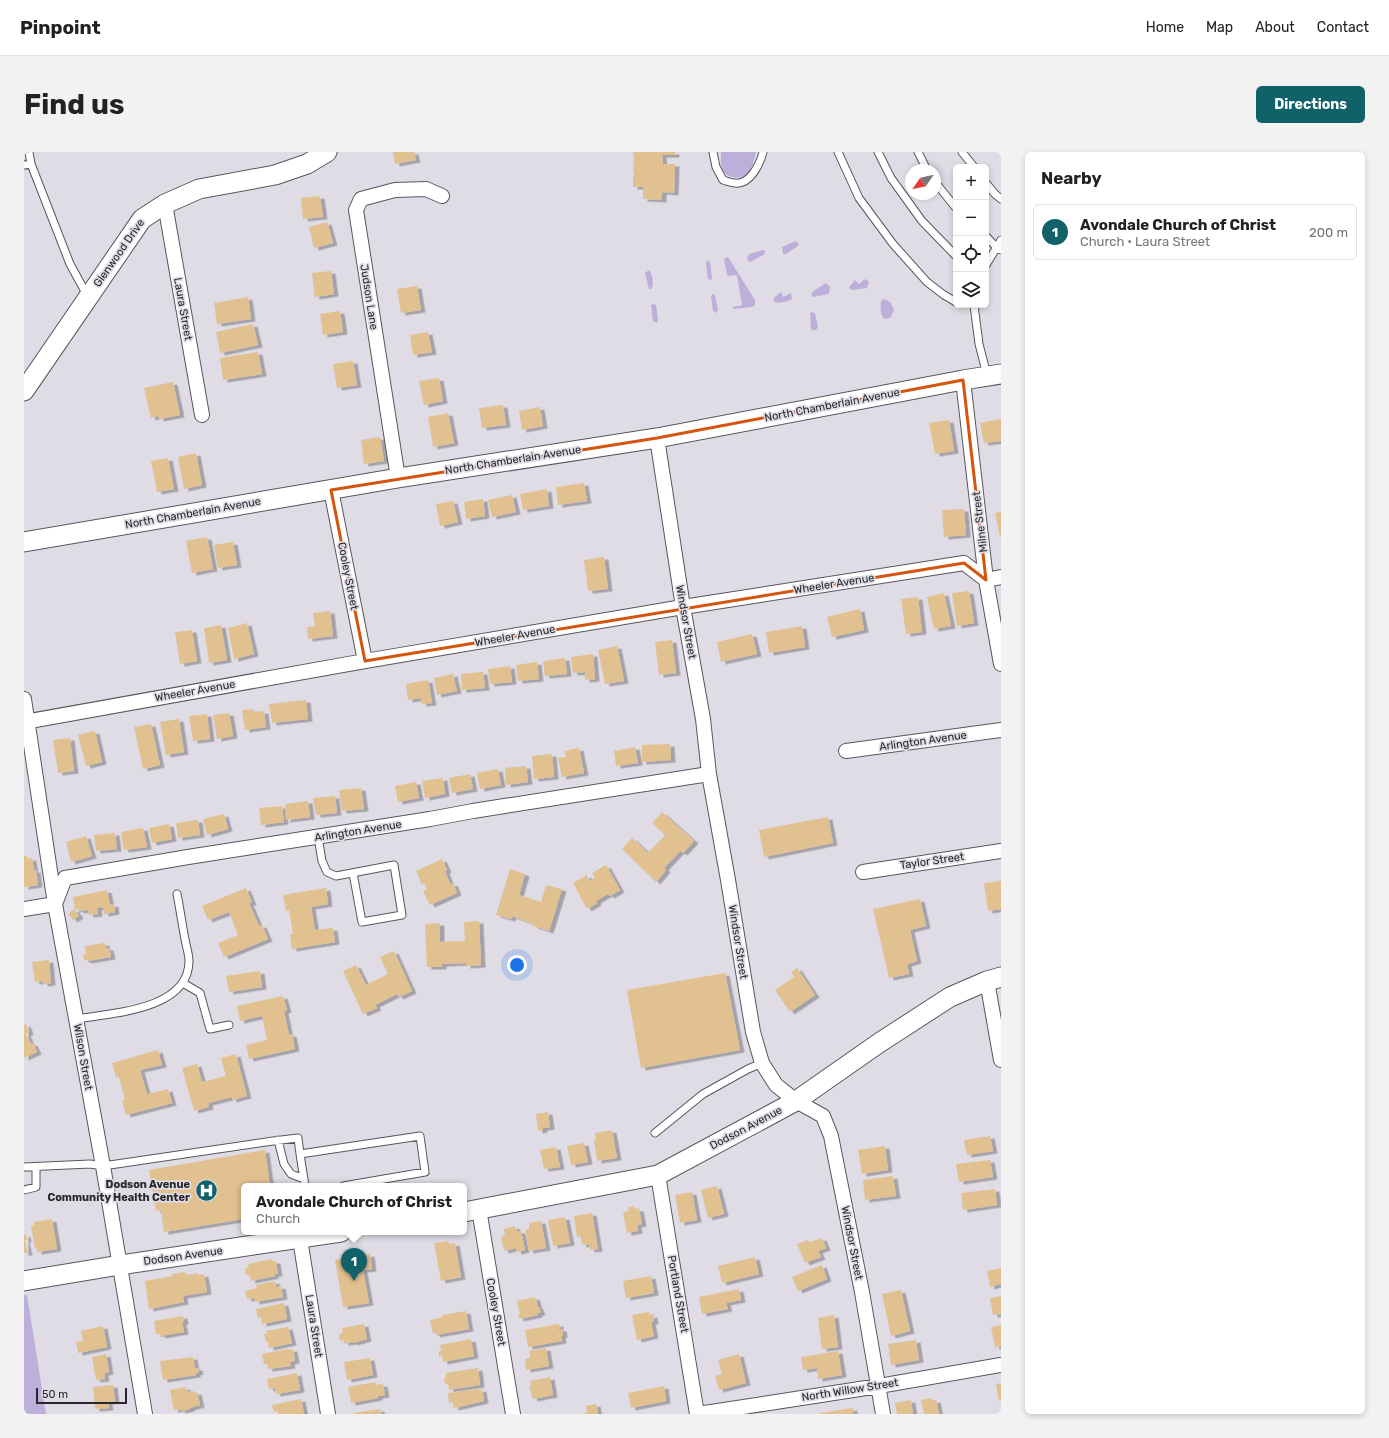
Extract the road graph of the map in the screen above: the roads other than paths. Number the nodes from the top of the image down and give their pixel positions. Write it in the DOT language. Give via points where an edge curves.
graph roads {
  1 [pos="29,152"];
  2 [pos="326,152"];
  3 [pos="713,152"];
  4 [pos="763,152"];
  5 [pos="838,152"];
  6 [pos="878,152"];
  7 [pos="918,152"];
  8 [pos="962,152"];
  9 [pos="28,164"];
  10 [pos="924,164"];
  11 [pos="972,164"];
  12 [pos="989,187"];
  13 [pos="941,189"];
  14 [pos="442,196"];
  15 [pos="1001,199"];
  16 [pos="165,204"];
  17 [pos="953,204"];
  18 [pos="989,239"];
  19 [pos="1001,240"];
  20 [pos="999,248"];
  21 [pos="953,253"];
  22 [pos="989,261"];
  23 [pos="88,297"];
  24 [pos="953,300"];
  25 [pos="973,308"];
  26 [pos="994,375"];
  27 [pos="963,380"];
  28 [pos="24,391"];
  29 [pos="202,415"];
  30 [pos="657,438"];
  31 [pos="398,478"];
  32 [pos="331,490"];
  33 [pos="24,542"];
  34 [pos="1001,577"];
  35 [pos="986,580"];
  36 [pos="683,608"];
  37 [pos="365,661"];
  38 [pos="1001,664"];
  39 [pos="24,699"];
  40 [pos="26,722"];
  41 [pos="1001,730"];
  42 [pos="846,751"];
  43 [pos="709,774"];
  44 [pos="318,837"];
  45 [pos="1001,851"];
  46 [pos="863,872"];
  47 [pos="354,873"];
  48 [pos="177,894"];
  49 [pos="55,904"];
  50 [pos="24,908"];
  51 [pos="994,979"];
  52 [pos="182,983"];
  53 [pos="997,1014"];
  54 [pos="76,1019"];
  55 [pos="229,1025"];
  56 [pos="1001,1060"];
  57 [pos="762,1063"];
  58 [pos="796,1101"];
  59 [pos="655,1133"];
  60 [pos="278,1140"];
  61 [pos="300,1154"];
  62 [pos="103,1166"];
  63 [pos="24,1167"];
  64 [pos="36,1167"];
  65 [pos="658,1175"];
  66 [pos="305,1183"];
  67 [pos="360,1183"];
  68 [pos="24,1190"];
  69 [pos="472,1210"];
  70 [pos="308,1236"];
  71 [pos="120,1265"];
  72 [pos="24,1281"];
  73 [pos="1001,1365"];
  74 [pos="879,1386"];
  75 [pos="145,1414"];
  76 [pos="328,1414"];
  77 [pos="514,1414"];
  78 [pos="698,1414"];
  79 [pos="884,1414"];
  1 -- 9 [label="lane"];
  2 -- 16 [label="street, Glenwood Drive" via="308,164 275,175 199,189"];
  3 -- 4 [label="lane" via="716,167 723,180 737,184 750,177 760,163"];
  5 -- 24 [label="lane" via="859,198 893,244 927,282"];
  6 -- 21 [label="lane" via="890,178 922,221"];
  7 -- 10 [label="lane"];
  8 -- 11 [label="lane"];
  9 -- 23 [label="lane" via="70,264"];
  12 -- 15 [label="lane"];
  13 -- 17 [label="lane"];
  14 -- 31 [label="street, Judson Lane" via="426,190 395,190 361,199 356,210"];
  16 -- 23 [label="street, Glenwood Drive" via="142,219"];
  16 -- 29 [label="street, Laura Street"];
  18 -- 20 [label="lane"];
  19 -- 20 [label="lane"];
  20 -- 22 [label="lane"];
  23 -- 28 [label="street, Glenwood Drive"];
  25 -- 26 [label="lane" via="979,344"];
  26 -- 27 [label="street, North Chamberlain Avenue"];
  27 -- 30 [label="street, North Chamberlain Avenue"];
  27 -- 35 [label="street, Milne Street"];
  30 -- 31 [label="street, North Chamberlain Avenue"];
  30 -- 36 [label="street, Windsor Street"];
  31 -- 32 [label="street, North Chamberlain Avenue"];
  32 -- 33 [label="street, North Chamberlain Avenue"];
  32 -- 37 [label="street, Cooley Street"];
  34 -- 35 [label="street"];
  35 -- 36 [label="street, Wheeler Avenue" via="964,563"];
  35 -- 38 [label="street, Milne Street"];
  36 -- 37 [label="street, Wheeler Avenue"];
  36 -- 43 [label="street, Windsor Street" via="703,719"];
  37 -- 40 [label="street, Wheeler Avenue"];
  39 -- 40 [label="street, Wilson Street"];
  40 -- 49 [label="street, Wilson Street"];
  41 -- 42 [label="street, Arlington Avenue"];
  43 -- 44 [label="street, Arlington Avenue"];
  43 -- 57 [label="street, Windsor Street" via="753,1032"];
  44 -- 47 [label="lane" via="322,862 327,872 336,876"];
  44 -- 49 [label="street, Arlington Avenue" via="188,856 65,878"];
  45 -- 46 [label="street, Taylor Street"];
  47 -- 47 [label="lane" via="394,865 402,915 362,922"];
  48 -- 52 [label="lane" via="189,961"];
  49 -- 50 [label="street"];
  49 -- 54 [label="street, Wilson Street"];
  51 -- 53 [label="street"];
  51 -- 58 [label="street, Dodson Avenue" via="950,997"];
  52 -- 54 [label="lane" via="175,992 155,1003 132,1010"];
  52 -- 55 [label="lane" via="200,993 210,1029"];
  53 -- 56 [label="street"];
  54 -- 62 [label="street, Wilson Street"];
  57 -- 58 [label="street, Windsor Street" via="776,1085"];
  57 -- 59 [label="lane" via="703,1094"];
  58 -- 65 [label="street, Dodson Avenue"];
  58 -- 74 [label="street, Windsor Street" via="823,1116 831,1136"];
  60 -- 61 [label="lane" via="298,1138"];
  60 -- 62 [label="lane"];
  60 -- 66 [label="lane" via="284,1164 291,1174"];
  61 -- 66 [label="lane"];
  61 -- 67 [label="lane" via="420,1136 425,1172"];
  62 -- 64 [label="lane" via="90,1164"];
  62 -- 71 [label="street, Wilson Street"];
  63 -- 64 [label="lane"];
  64 -- 68 [label="lane" via="36,1187"];
  65 -- 69 [label="street, Dodson Avenue"];
  65 -- 78 [label="street, Portland Street"];
  69 -- 77 [label="street, Cooley Street"];
  70 -- 71 [label="street, Dodson Avenue"];
  70 -- 76 [label="street, Laura Street"];
  71 -- 72 [label="street, Dodson Avenue"];
  71 -- 75 [label="street, Wilson Street"];
  73 -- 74 [label="street, North Willow Street"];
  74 -- 78 [label="street, North Willow Street"];
  74 -- 79 [label="street, Windsor Street"];
}
